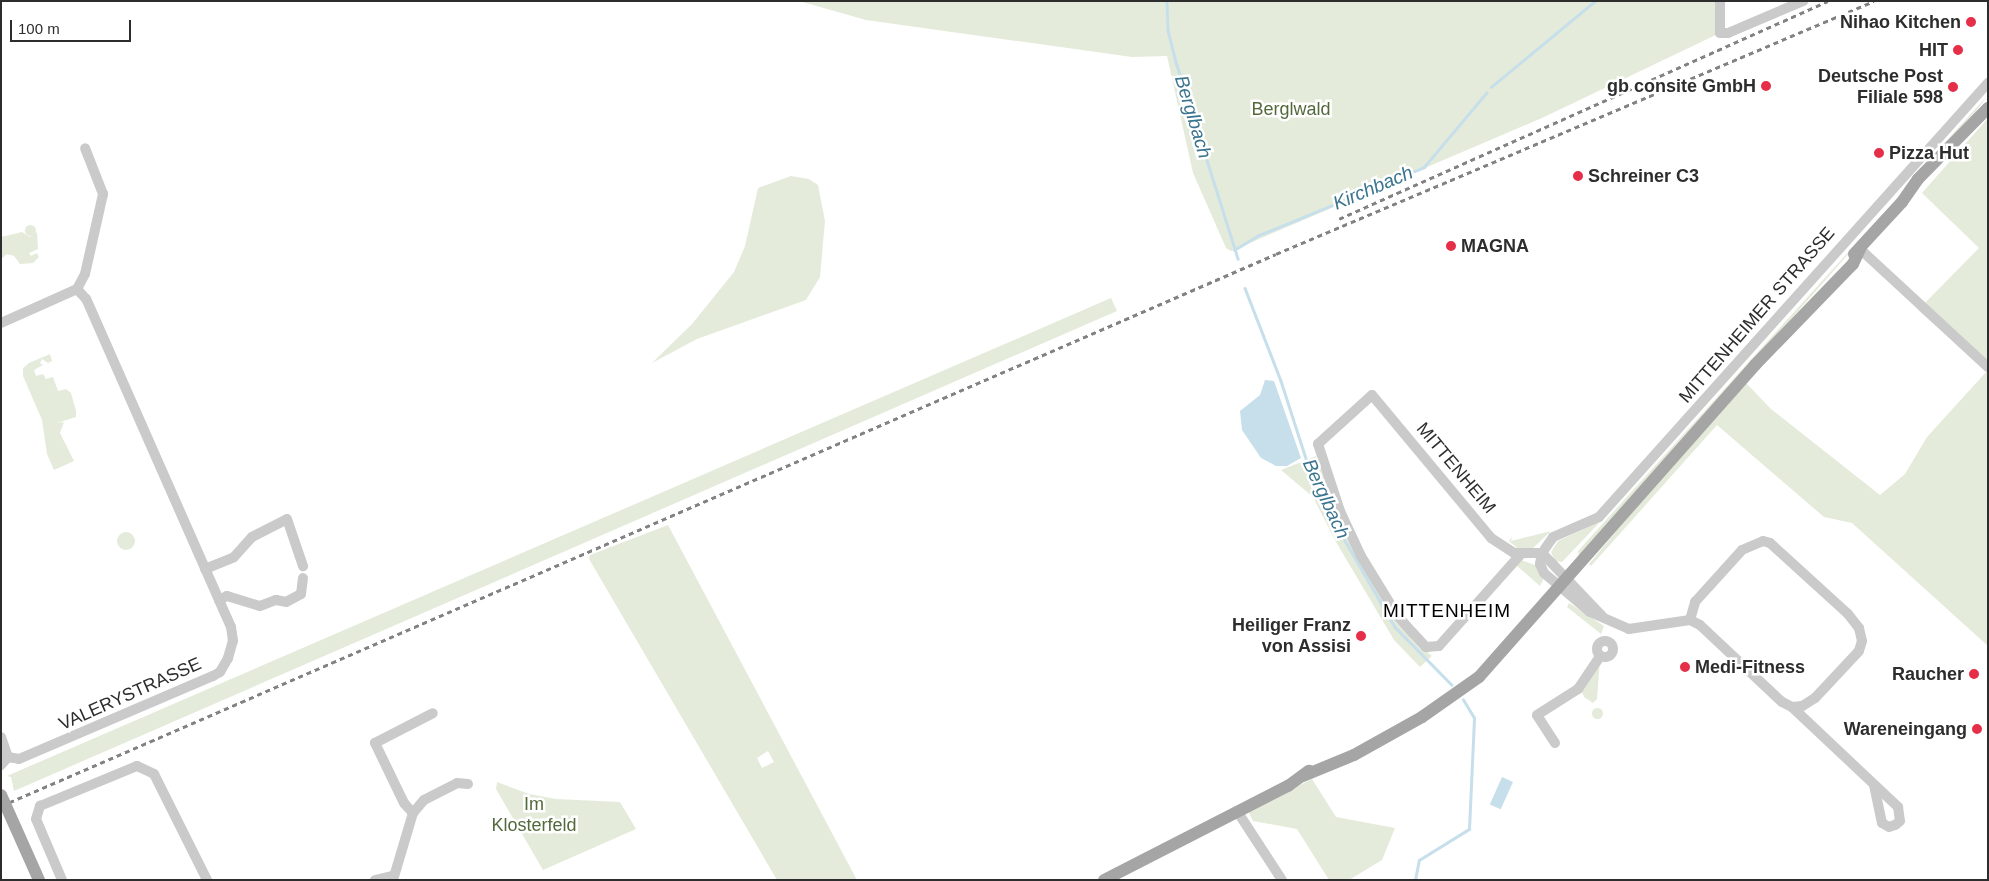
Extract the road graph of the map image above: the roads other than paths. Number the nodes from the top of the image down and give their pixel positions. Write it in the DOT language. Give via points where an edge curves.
graph roads {
  1 [pos="1720,1"];
  2 [pos="1802,1"];
  3 [pos="1988,83"];
  4 [pos="1988,108"];
  5 [pos="85,148"];
  6 [pos="1860,250"];
  7 [pos="77,289"];
  8 [pos="1,323"];
  9 [pos="1988,367"];
  10 [pos="1372,395"];
  11 [pos="1352,400"];
  12 [pos="1542,553"];
  13 [pos="1521,554"];
  14 [pos="304,566"];
  15 [pos="205,568"];
  16 [pos="303,578"];
  17 [pos="1564,584"];
  18 [pos="219,600"];
  19 [pos="1690,620"];
  20 [pos="1608,622"];
  21 [pos="1792,707"];
  22 [pos="433,713"];
  23 [pos="1,737"];
  24 [pos="1555,743"];
  25 [pos="5,761"];
  26 [pos="468,784"];
  27 [pos="1874,786"];
  28 [pos="1,795"];
  29 [pos="1238,811"];
  30 [pos="413,814"];
  31 [pos="392,878"];
  32 [pos="39,880"];
  33 [pos="62,880"];
  34 [pos="207,880"];
  35 [pos="375,880"];
  36 [pos="1104,880"];
  37 [pos="1282,880"];
  1 -- 2 [label="street" via="1720,33 1728,34"];
  3 -- 12 [label="street, MITTENHEIMER STRASSE" via="1599,517 1553,537"];
  4 -- 6 [label="main road, MITTENHEIMER STRASSE" via="1944,156 1924,184 1902,202"];
  5 -- 7 [label="street" via="103,194 85,274"];
  6 -- 9 [label="street"];
  6 -- 17 [label="main road, MITTENHEIMER STRASSE" via="1853,264 1802,314"];
  7 -- 8 [label="street"];
  7 -- 15 [label="street, VALERYSTRASSE" via="86,299"];
  10 -- 11 [label="street"];
  10 -- 13 [label="street, MITTENHEIM" via="1491,538"];
  10 -- 13 [label="street" via="1318,444 1340,511 1361,556 1412,632 1426,647 1439,646"];
  12 -- 13 [label="street"];
  12 -- 17 [label="street"];
  14 -- 15 [label="street" via="286,519 252,537 234,557"];
  15 -- 18 [label="street, VALERYSTRASSE"];
  16 -- 18 [label="street" via="301,594 286,602 276,600 260,606 227,596"];
  17 -- 20 [label="street"];
  17 -- 29 [label="main road" via="1479,677 1441,707 1391,733 1365,742"];
  18 -- 25 [label="street, VALERYSTRASSE" via="231,627 233,642 220,672 19,759"];
  19 -- 20 [label="street" via="1629,629"];
  19 -- 21 [label="street" via="1700,625 1782,702"];
  19 -- 21 [label="street" via="1695,602 1742,550 1756,542 1770,543 1848,614 1861,636 1859,651 1815,698 1802,706"];
  20 -- 24 [label="street" via="1604,641 1610,644 1612,651 1607,656 1600,656 1578,689 1537,715"];
  21 -- 27 [label="street"];
  22 -- 30 [label="street" via="374,743 404,803"];
  23 -- 25 [label="street"];
  26 -- 30 [label="street" via="457,783 424,800"];
  28 -- 32 [label="main road, bridge"];
  29 -- 36 [label="main road"];
  29 -- 37 [label="street"];
  30 -- 31 [label="street"];
  31 -- 35 [label="street"];
  33 -- 34 [label="street" via="36,819 40,806 131,767 144,767 154,774"];
}
